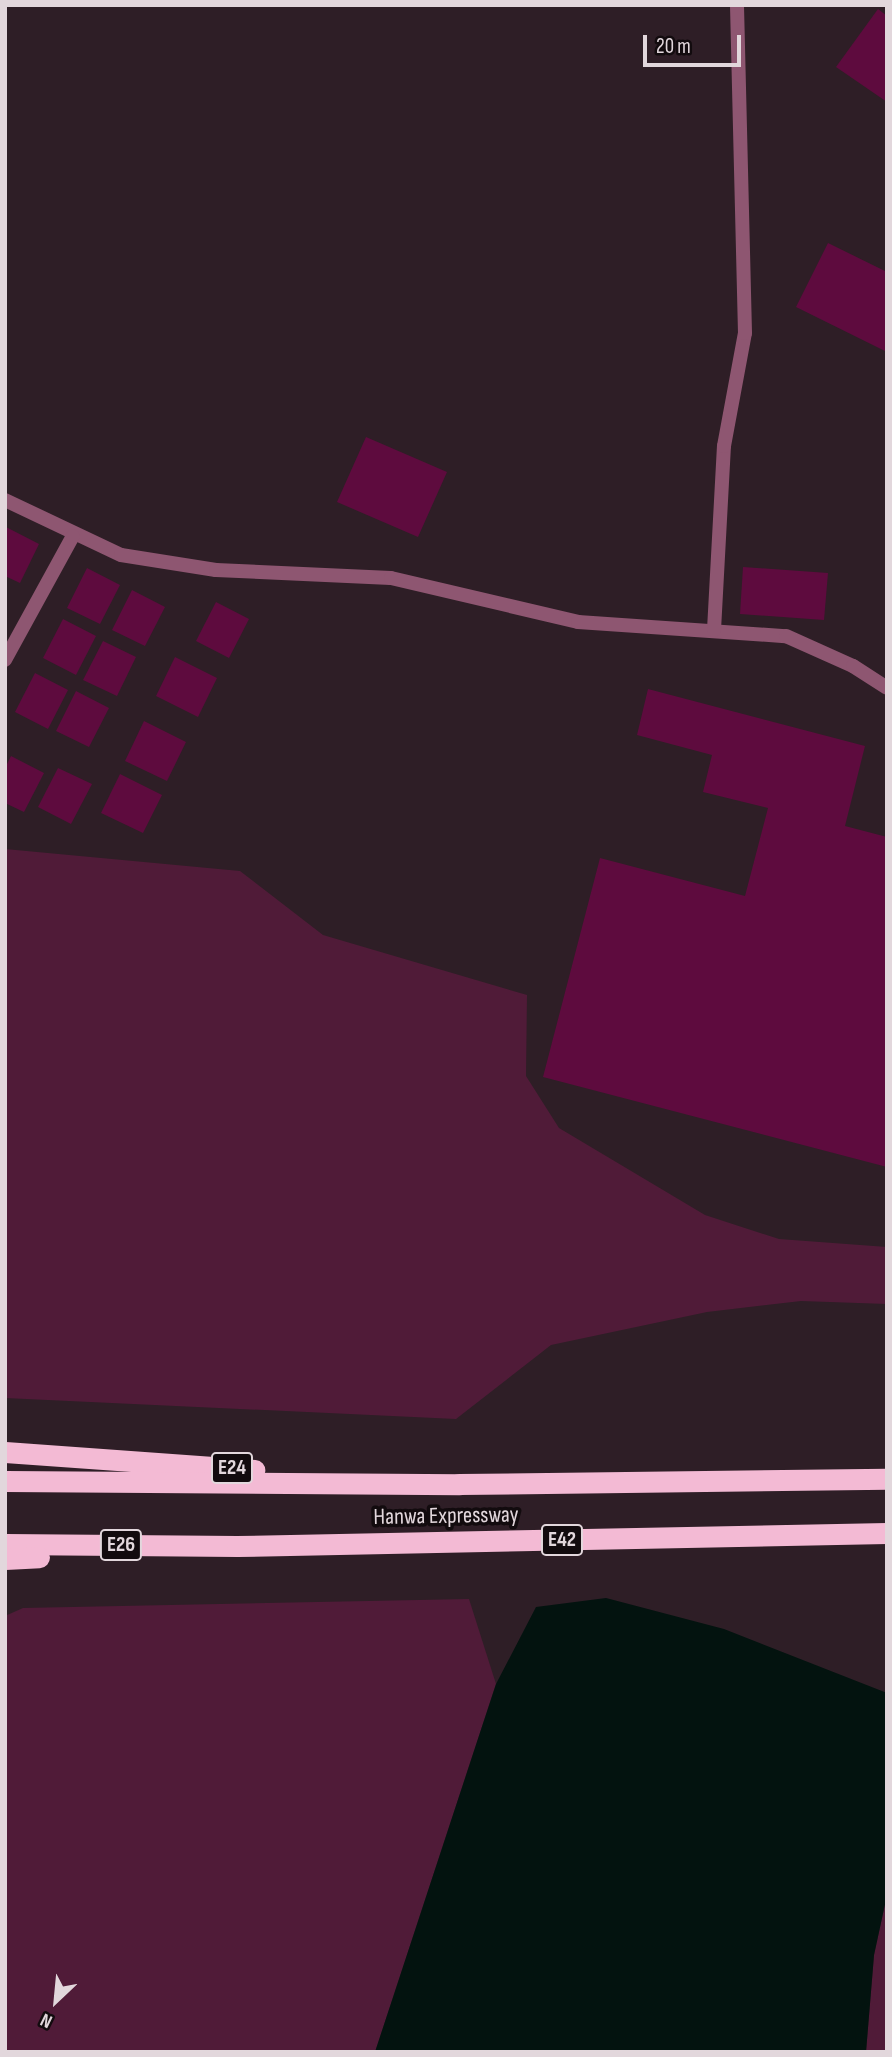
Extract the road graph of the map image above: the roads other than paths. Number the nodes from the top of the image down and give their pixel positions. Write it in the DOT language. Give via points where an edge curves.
graph roads {
  1 [pos="737,5"];
  2 [pos="5,500"];
  3 [pos="73,536"];
  4 [pos="714,630"];
  5 [pos="5,660"];
  6 [pos="887,688"];
  7 [pos="5,1452"];
  8 [pos="887,1479"];
  9 [pos="5,1481"];
  10 [pos="458,1484"];
  11 [pos="887,1533"];
  12 [pos="5,1544"];
  13 [pos="237,1546"];
  14 [pos="5,1559"];
  1 -- 4 [label="street" via="745,333 724,446"];
  2 -- 3 [label="street"];
  3 -- 4 [label="street" via="121,555 216,570 391,578 578,622"];
  3 -- 5 [label="street"];
  4 -- 6 [label="street" via="786,636 853,666"];
  7 -- 10 [label="highway, E24"];
  8 -- 10 [label="highway, Hanwa Expressway"];
  9 -- 10 [label="highway, Hanwa Expressway"];
  11 -- 13 [label="highway, Hanwa Expressway / E42"];
  12 -- 13 [label="highway, Hanwa Expressway / E26"];
  13 -- 14 [label="highway"];
}
